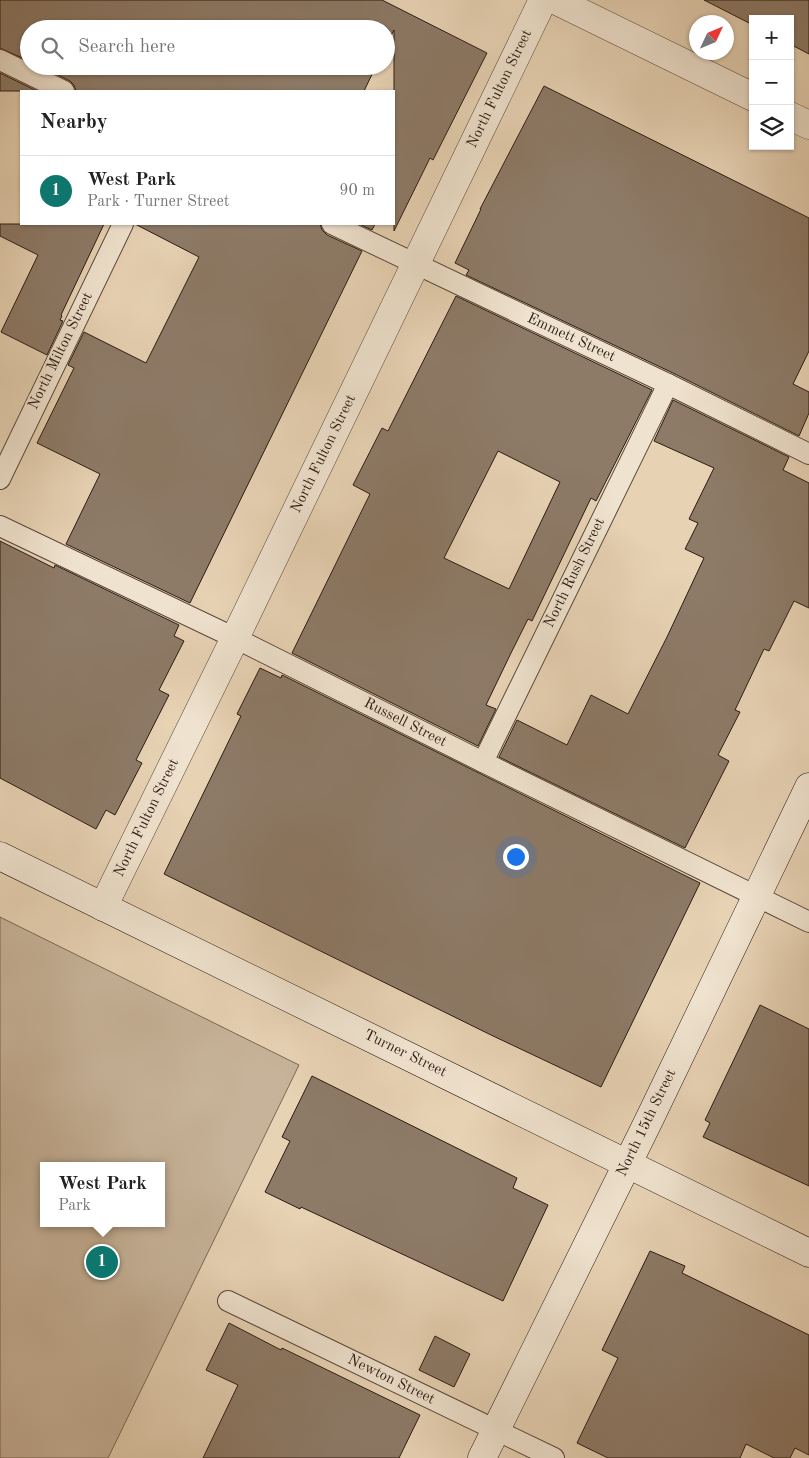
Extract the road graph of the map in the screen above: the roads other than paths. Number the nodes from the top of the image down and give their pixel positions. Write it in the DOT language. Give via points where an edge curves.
graph roads {
  1 [pos="543,0"];
  2 [pos="555,0"];
  3 [pos="0,60"];
  4 [pos="20,70"];
  5 [pos="31,75"];
  6 [pos="62,90"];
  7 [pos="749,95"];
  8 [pos="794,118"];
  9 [pos="809,125"];
  10 [pos="123,225"];
  11 [pos="334,225"];
  12 [pos="415,265"];
  13 [pos="668,384"];
  14 [pos="809,454"];
  15 [pos="0,479"];
  16 [pos="0,526"];
  17 [pos="235,638"];
  18 [pos="483,762"];
  19 [pos="809,787"];
  20 [pos="0,856"];
  21 [pos="756,896"];
  22 [pos="103,906"];
  23 [pos="809,922"];
  24 [pos="628,1164"];
  25 [pos="809,1253"];
  26 [pos="228,1302"];
  27 [pos="496,1430"];
  28 [pos="482,1458"];
  29 [pos="554,1458"];
  1 -- 12 [label="street, North Fulton Street"];
  2 -- 7 [label="street"];
  3 -- 4 [label="lane"];
  5 -- 6 [label="lane"];
  8 -- 9 [label="street"];
  10 -- 15 [label="lane, North Milton Street"];
  11 -- 12 [label="lane, Emmett Street"];
  12 -- 13 [label="lane, Emmett Street"];
  12 -- 17 [label="street, North Fulton Street"];
  13 -- 14 [label="lane, Emmett Street"];
  13 -- 18 [label="lane, North Rush Street"];
  16 -- 17 [label="lane, Russell Street"];
  17 -- 18 [label="lane, Russell Street"];
  17 -- 22 [label="street, North Fulton Street"];
  18 -- 21 [label="lane, Russell Street"];
  19 -- 21 [label="street, North 15th Street"];
  20 -- 22 [label="street, Turner Street"];
  21 -- 23 [label="lane, Russell Street"];
  21 -- 24 [label="street, North 15th Street"];
  22 -- 24 [label="street, Turner Street"];
  24 -- 25 [label="street, Turner Street"];
  24 -- 27 [label="street, North 15th Street"];
  26 -- 27 [label="lane, Newton Street"];
  27 -- 28 [label="street, North 15th Street"];
  27 -- 29 [label="lane, Newton Street"];
}
